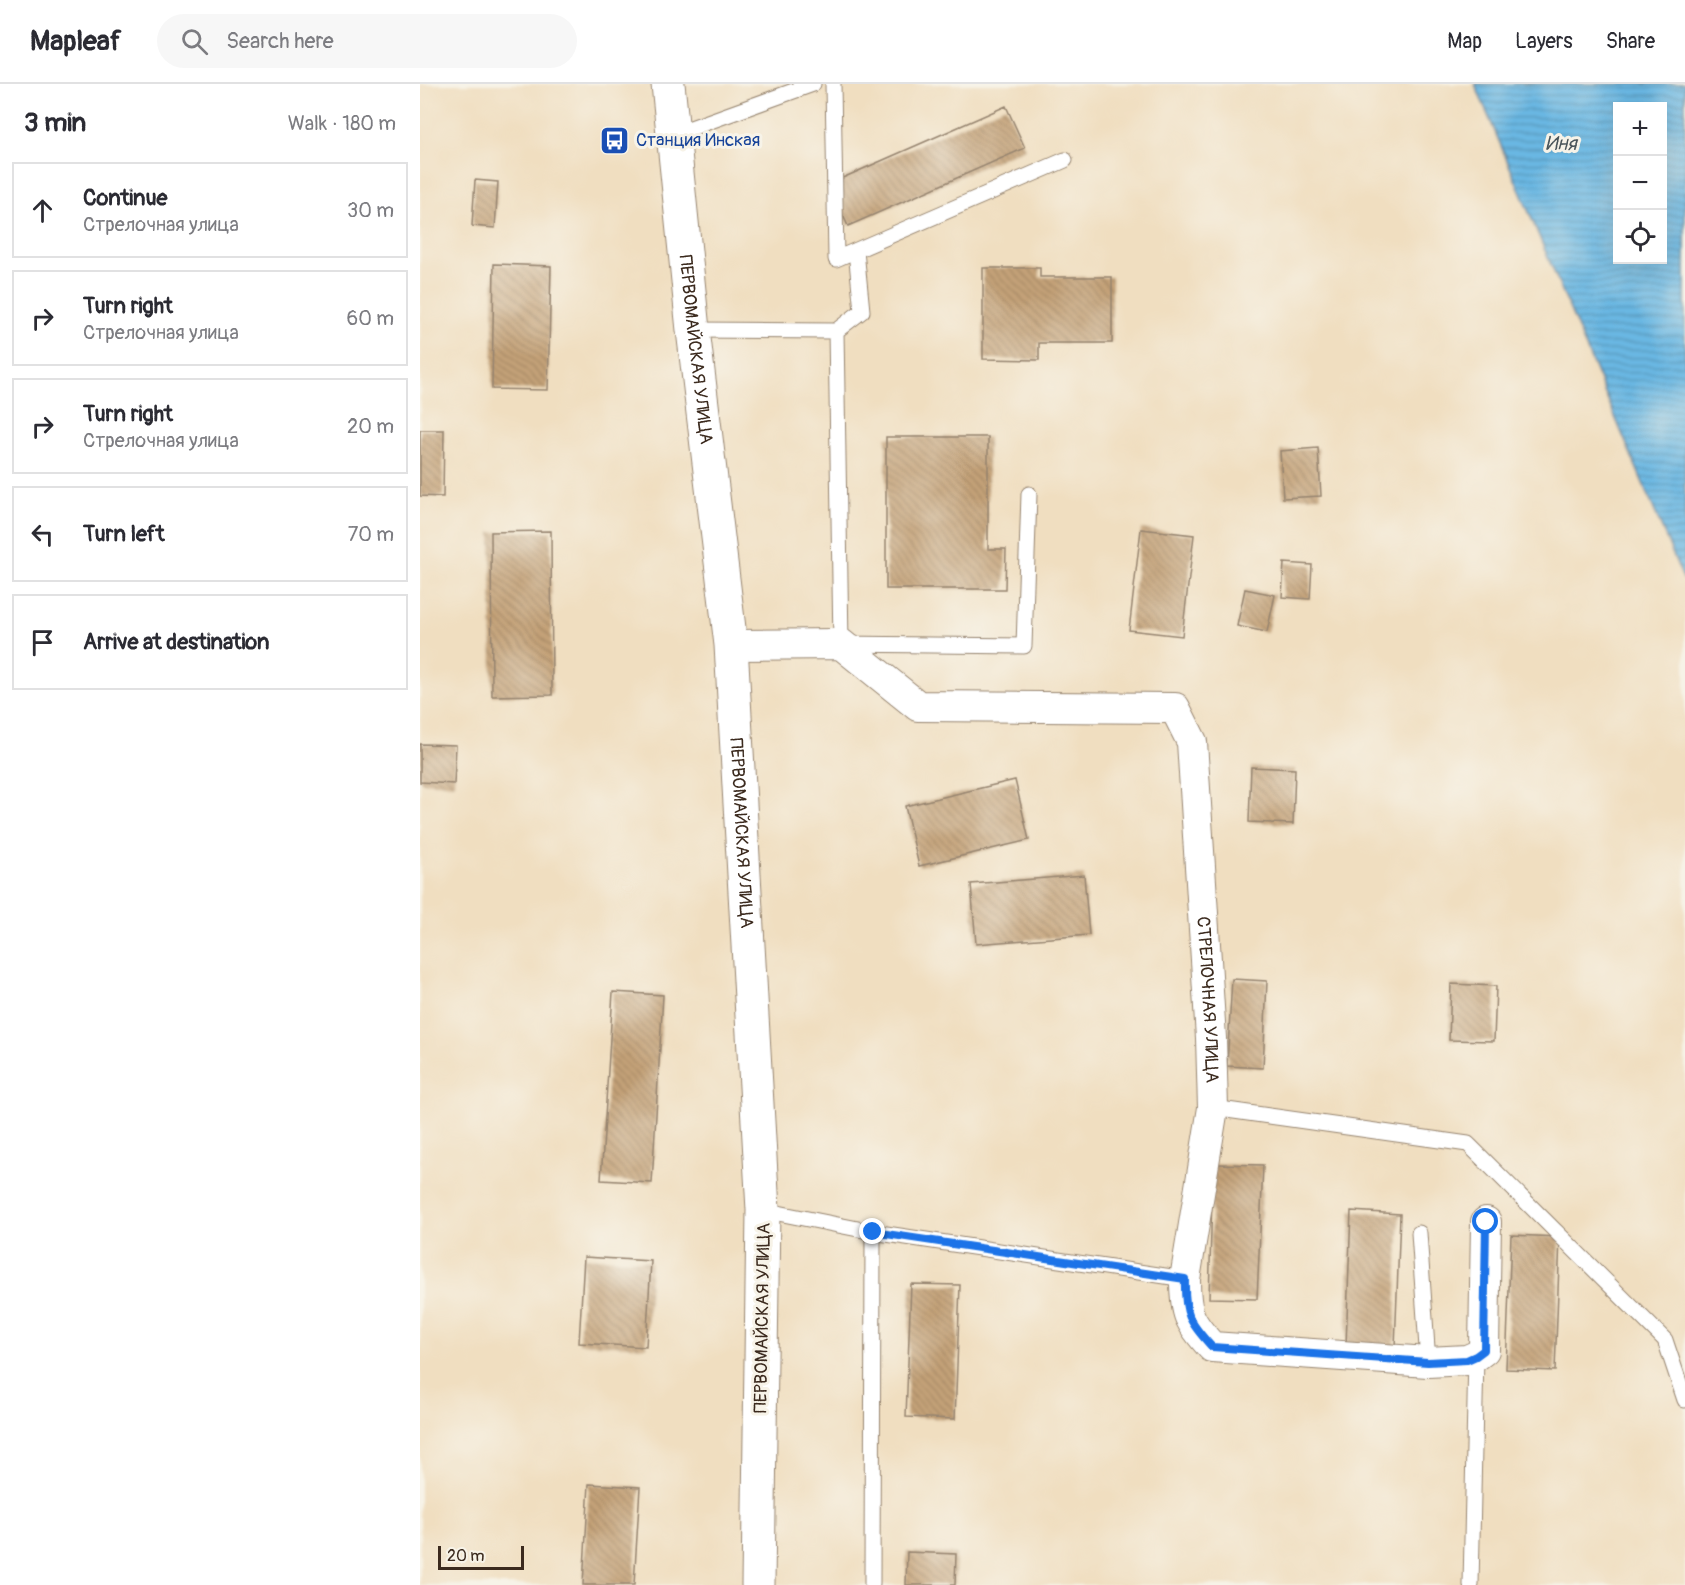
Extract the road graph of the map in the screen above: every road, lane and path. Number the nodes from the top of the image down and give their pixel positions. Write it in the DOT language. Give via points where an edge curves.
graph roads {
  1 [pos="668,84"];
  2 [pos="813,84"];
  3 [pos="833,84"];
  4 [pos="674,134"];
  5 [pos="1065,160"];
  6 [pos="856,251"];
  7 [pos="693,330"];
  8 [pos="836,331"];
  9 [pos="1029,494"];
  10 [pos="841,644"];
  11 [pos="731,645"];
  12 [pos="1213,1108"];
  13 [pos="763,1210"];
  14 [pos="1486,1222"];
  15 [pos="873,1232"];
  16 [pos="1419,1233"];
  17 [pos="1185,1279"];
  18 [pos="1476,1356"];
  19 [pos="1428,1362"];
  20 [pos="1685,1400"];
  21 [pos="758,1585"];
  22 [pos="872,1585"];
  23 [pos="1471,1585"];
  1 -- 4 [label="main road, ПЕРВОМАЙСКАЯ УЛИЦА"];
  2 -- 4 [label="lane"];
  3 -- 6 [label="lane" via="836,259"];
  4 -- 7 [label="main road, ПЕРВОМАЙСКАЯ УЛИЦА"];
  5 -- 6 [label="lane"];
  6 -- 8 [label="lane" via="862,311"];
  7 -- 8 [label="lane"];
  7 -- 11 [label="main road, ПЕРВОМАЙСКАЯ УЛИЦА"];
  8 -- 10 [label="lane"];
  9 -- 10 [label="lane" via="1024,646"];
  10 -- 11 [label="street"];
  10 -- 12 [label="street, СТРЕЛОЧНАЯ УЛИЦА" via="918,706 1175,708 1192,742"];
  11 -- 13 [label="main road, ПЕРВОМАЙСКАЯ УЛИЦА"];
  12 -- 17 [label="street, СТРЕЛОЧНАЯ УЛИЦА"];
  12 -- 20 [label="lane" via="1468,1144 1665,1340"];
  13 -- 15 [label="lane"];
  13 -- 21 [label="main road, ПЕРВОМАЙСКАЯ УЛИЦА"];
  14 -- 18 [label="street" via="1484,1350"];
  15 -- 17 [label="lane"];
  15 -- 22 [label="lane"];
  16 -- 19 [label="lane"];
  17 -- 19 [label="street, СТРЕЛОЧНАЯ УЛИЦА" via="1185,1305 1196,1329 1212,1347"];
  18 -- 19 [label="street, СТРЕЛОЧНАЯ УЛИЦА"];
  18 -- 23 [label="lane"];
}
